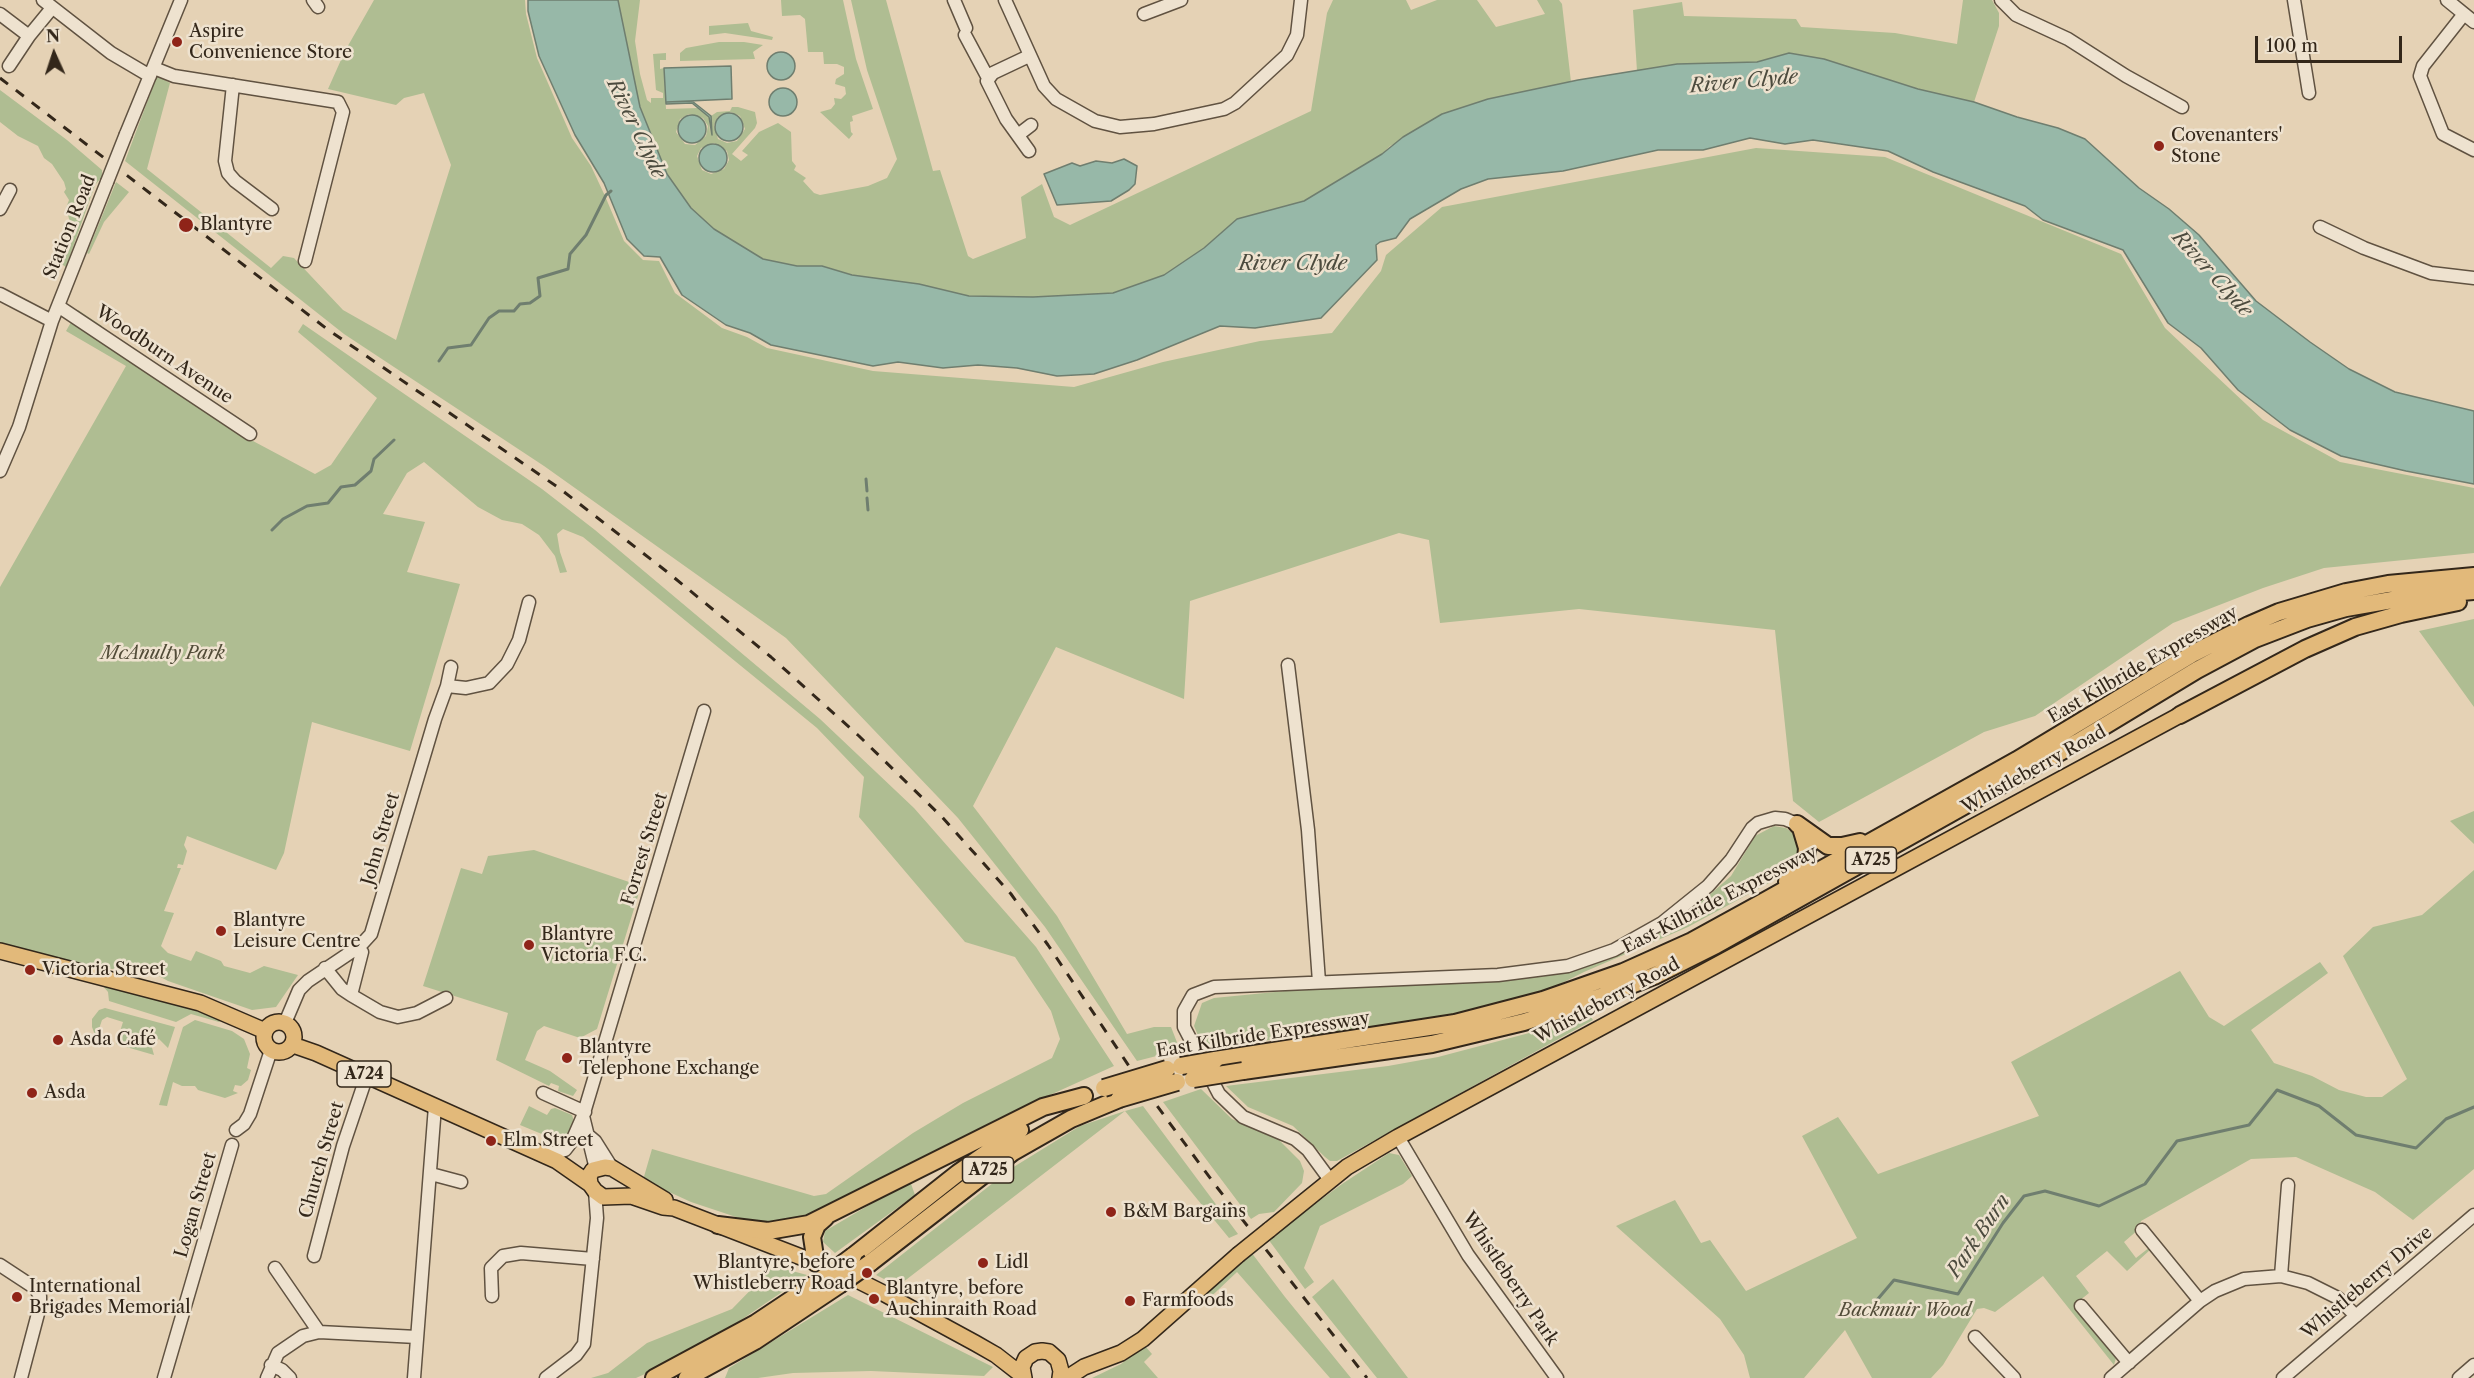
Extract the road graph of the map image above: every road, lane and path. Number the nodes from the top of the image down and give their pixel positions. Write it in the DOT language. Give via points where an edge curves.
graph roads {
  1 [pos="181,0"];
  2 [pos="954,0"];
  3 [pos="1005,0"];
  4 [pos="1181,0"];
  5 [pos="1301,0"];
  6 [pos="2001,0"];
  7 [pos="2294,0"];
  8 [pos="2447,0"];
  9 [pos="47,4"];
  10 [pos="0,14"];
  11 [pos="1144,14"];
  12 [pos="2469,18"];
  13 [pos="29,36"];
  14 [pos="1029,56"];
  15 [pos="9,66"];
  16 [pos="152,72"];
  17 [pos="988,78"];
  18 [pos="233,85"];
  19 [pos="2309,93"];
  20 [pos="2182,107"];
  21 [pos="1031,125"];
  22 [pos="1018,135"];
  23 [pos="2474,150"];
  24 [pos="1029,151"];
  25 [pos="9,190"];
  26 [pos="0,209"];
  27 [pos="272,209"];
  28 [pos="2320,227"];
  29 [pos="305,261"];
  30 [pos="2474,278"];
  31 [pos="0,294"];
  32 [pos="58,306"];
  33 [pos="52,321"];
  34 [pos="250,434"];
  35 [pos="0,471"];
  36 [pos="2474,576"];
  37 [pos="2474,591"];
  38 [pos="2474,599"];
  39 [pos="529,602"];
  40 [pos="1288,665"];
  41 [pos="451,666"];
  42 [pos="447,686"];
  43 [pos="704,711"];
  44 [pos="2180,715"];
  45 [pos="1799,826"];
  46 [pos="1874,841"];
  47 [pos="1776,895"];
  48 [pos="0,951"];
  49 [pos="362,952"];
  50 [pos="325,968"];
  51 [pos="1319,982"];
  52 [pos="351,995"];
  53 [pos="446,998"];
  54 [pos="285,1023"];
  55 [pos="265,1032"];
  56 [pos="293,1045"];
  57 [pos="271,1050"];
  58 [pos="1179,1074"];
  59 [pos="367,1076"];
  60 [pos="543,1093"];
  61 [pos="1084,1096"];
  62 [pos="435,1107"];
  63 [pos="584,1114"];
  64 [pos="236,1131"];
  65 [pos="589,1136"];
  66 [pos="1398,1137"];
  67 [pos="232,1145"];
  68 [pos="538,1152"];
  69 [pos="615,1170"];
  70 [pos="431,1174"];
  71 [pos="1330,1180"];
  72 [pos="460,1182"];
  73 [pos="599,1185"];
  74 [pos="2288,1185"];
  75 [pos="674,1208"];
  76 [pos="2474,1215"];
  77 [pos="826,1217"];
  78 [pos="718,1225"];
  79 [pos="2142,1230"];
  80 [pos="314,1256"];
  81 [pos="593,1259"];
  82 [pos="0,1265"];
  83 [pos="275,1268"];
  84 [pos="819,1271"];
  85 [pos="2281,1276"];
  86 [pos="492,1296"];
  87 [pos="2199,1301"];
  88 [pos="2081,1306"];
  89 [pos="2356,1316"];
  90 [pos="319,1332"];
  91 [pos="417,1337"];
  92 [pos="1975,1337"];
  93 [pos="996,1355"];
  94 [pos="1030,1355"];
  95 [pos="1058,1360"];
  96 [pos="2129,1363"];
  97 [pos="272,1365"];
  98 [pos="2474,1365"];
  99 [pos="1084,1367"];
  100 [pos="1024,1377"];
  101 [pos="21,1378"];
  102 [pos="164,1378"];
  103 [pos="267,1378"];
  104 [pos="290,1378"];
  105 [pos="414,1378"];
  106 [pos="546,1378"];
  107 [pos="654,1378"];
  108 [pos="687,1378"];
  109 [pos="1060,1378"];
  110 [pos="1066,1378"];
  111 [pos="1557,1378"];
  112 [pos="2014,1378"];
  113 [pos="2112,1378"];
  114 [pos="2283,1378"];
  115 [pos="2459,1378"];
  1 -- 16 [label="street, Station Road"];
  2 -- 17 [label="street"];
  3 -- 14 [label="street"];
  4 -- 11 [label="street"];
  5 -- 14 [label="street" via="1293,45 1255,86 1224,109 1154,124 1120,127 1095,121 1056,99 1044,86"];
  6 -- 20 [label="street" via="2016,15 2068,39"];
  7 -- 19 [label="street"];
  8 -- 12 [label="street"];
  9 -- 13 [label="street"];
  9 -- 16 [label="street" via="111,52"];
  10 -- 13 [label="street"];
  12 -- 23 [label="street" via="2423,66 2420,76 2443,134"];
  13 -- 15 [label="street"];
  14 -- 17 [label="street"];
  16 -- 18 [label="street"];
  16 -- 32 [label="street, Station Road, bridge"];
  17 -- 22 [label="street" via="997,102"];
  18 -- 27 [label="street" via="225,161 228,173"];
  18 -- 29 [label="street" via="333,100 341,107 343,112"];
  21 -- 22 [label="street"];
  22 -- 24 [label="street"];
  25 -- 26 [label="street"];
  28 -- 30 [label="street" via="2362,253 2432,273"];
  31 -- 33 [label="street"];
  32 -- 33 [label="street, Station Road"];
  32 -- 34 [label="street, Woodburn Avenue"];
  33 -- 35 [label="street, Station Road" via="19,427"];
  36 -- 46 [label="highway, East Kilbride Expressway / A725" via="2346,592 2249,625 2194,653 2047,743"];
  37 -- 58 [label="highway, East Kilbride Expressway / A725, bridge" via="2354,606 2255,639 1716,945 1603,996 1524,1022 1432,1044 1243,1071"];
  38 -- 44 [label="highway" via="2355,627"];
  39 -- 42 [label="street" via="519,640 507,664 489,683 466,688"];
  40 -- 51 [label="street" via="1308,834"];
  41 -- 42 [label="street, John Street"];
  42 -- 50 [label="street, John Street" via="371,934 360,946"];
  43 -- 63 [label="street, Forrest Street"];
  44 -- 66 [label="main road, Whistleberry Road"];
  45 -- 46 [label="highway" via="1828,846"];
  45 -- 47 [label="highway" via="1807,848 1806,860"];
  45 -- 51 [label="street" via="1775,818 1758,823 1731,860 1685,906 1646,933 1598,956 1516,974"];
  46 -- 47 [label="highway, East Kilbride Expressway / A725"];
  47 -- 58 [label="highway, East Kilbride Expressway / A725, bridge" via="1647,963 1518,1008 1420,1030 1215,1060"];
  48 -- 55 [label="main road" via="200,1003"];
  49 -- 52 [label="street"];
  50 -- 52 [label="street"];
  50 -- 54 [label="street, John Street" via="299,990"];
  51 -- 71 [label="street" via="1209,987 1190,997 1182,1020 1186,1034 1225,1101 1243,1117 1295,1139"];
  52 -- 53 [label="street" via="380,1012 398,1017 417,1013"];
  54 -- 55 [label="main road" via="273,1023"];
  54 -- 56 [label="main road" via="293,1031"];
  55 -- 57 [label="main road" via="264,1039"];
  56 -- 57 [label="main road" via="283,1052"];
  56 -- 59 [label="main road, A724"];
  57 -- 64 [label="street" via="250,1114"];
  58 -- 61 [label="highway, East Kilbride Expressway / A725, bridge" via="1104,1088"];
  58 -- 108 [label="highway, A725, bridge" via="1071,1119 1013,1152 839,1285 755,1341"];
  59 -- 62 [label="main road, A724"];
  59 -- 80 [label="street, Church Street" via="343,1146"];
  60 -- 63 [label="street"];
  61 -- 77 [label="highway, A725" via="1043,1107"];
  61 -- 84 [label="highway, East Kilbride Expressway / A725, bridge" via="991,1149 853,1256"];
  62 -- 68 [label="main road, A724"];
  62 -- 70 [label="street"];
  63 -- 65 [label="street"];
  63 -- 68 [label="street, Forrest Street" via="565,1150"];
  65 -- 69 [label="street"];
  65 -- 73 [label="street"];
  66 -- 71 [label="main road, Whistleberry Road"];
  66 -- 111 [label="street, Whistleberry Park" via="1468,1254"];
  67 -- 102 [label="street, Logan Street"];
  68 -- 73 [label="main road, A724" via="557,1161 578,1163"];
  69 -- 73 [label="main road, A724"];
  69 -- 73 [label="main road" via="623,1179 622,1188"];
  69 -- 75 [label="main road, A724"];
  70 -- 72 [label="street"];
  70 -- 91 [label="street"];
  71 -- 99 [label="main road, Whistleberry Road, bridge" via="1143,1339 1116,1356"];
  73 -- 75 [label="main road, A724"];
  73 -- 81 [label="street" via="605,1208 597,1218"];
  74 -- 85 [label="street"];
  75 -- 78 [label="main road, A724"];
  76 -- 89 [label="street, Whistleberry Drive"];
  77 -- 78 [label="highway, A725" via="775,1231"];
  77 -- 84 [label="highway" via="812,1237"];
  78 -- 84 [label="main road, A724"];
  79 -- 87 [label="street"];
  81 -- 86 [label="street" via="521,1253 503,1256 491,1268"];
  81 -- 106 [label="street" via="584,1344"];
  82 -- 101 [label="street" via="39,1292 40,1306"];
  83 -- 90 [label="street"];
  84 -- 93 [label="main road, A724" via="883,1293"];
  84 -- 107 [label="highway, East Kilbride Expressway / A725" via="756,1323"];
  85 -- 87 [label="street" via="2244,1279"];
  85 -- 89 [label="street" via="2326,1290"];
  87 -- 96 [label="street"];
  88 -- 96 [label="street"];
  89 -- 114 [label="street, Whistleberry Drive"];
  90 -- 91 [label="street"];
  90 -- 97 [label="street" via="289,1343"];
  91 -- 105 [label="street"];
  92 -- 112 [label="street"];
  93 -- 94 [label="main road, A724"];
  93 -- 100 [label="main road, A724"];
  94 -- 95 [label="main road, A724" via="1049,1352"];
  94 -- 100 [label="main road, A724" via="1024,1362"];
  95 -- 99 [label="main road"];
  95 -- 109 [label="main road"];
  96 -- 113 [label="street"];
  97 -- 103 [label="street"];
  97 -- 104 [label="street"];
  98 -- 115 [label="street"];
  99 -- 110 [label="main road, Whistleberry Road"];
}
